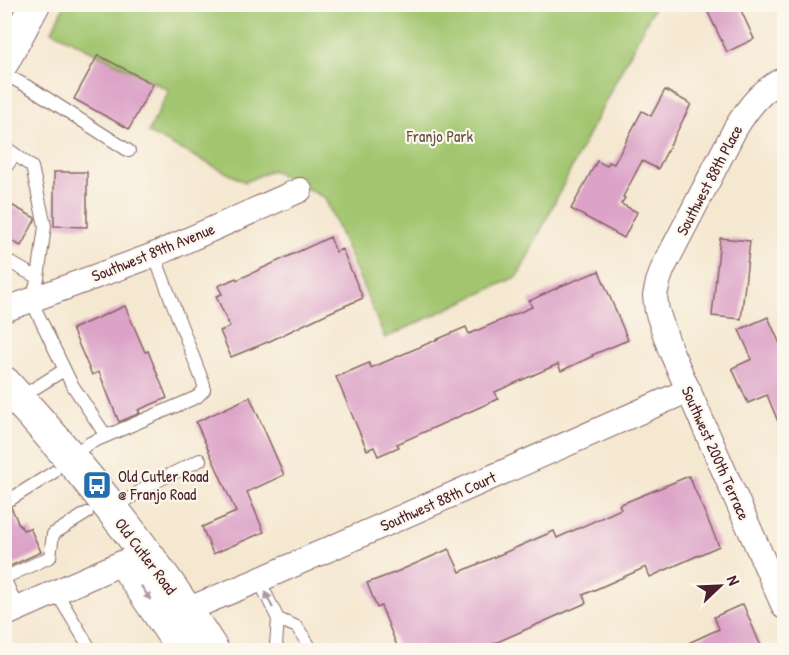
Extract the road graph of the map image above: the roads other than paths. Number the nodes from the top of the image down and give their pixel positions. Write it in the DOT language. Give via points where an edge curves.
graph roads {
  1 [pos="35,4"];
  2 [pos="4,62"];
  3 [pos="4,74"];
  4 [pos="784,79"];
  5 [pos="10,150"];
  6 [pos="129,151"];
  7 [pos="4,170"];
  8 [pos="300,190"];
  9 [pos="154,255"];
  10 [pos="4,259"];
  11 [pos="34,289"];
  12 [pos="655,296"];
  13 [pos="4,310"];
  14 [pos="64,370"];
  15 [pos="688,390"];
  16 [pos="9,399"];
  17 [pos="106,436"];
  18 [pos="200,460"];
  19 [pos="61,464"];
  20 [pos="11,499"];
  21 [pos="98,516"];
  22 [pos="124,562"];
  23 [pos="4,578"];
  24 [pos="259,580"];
  25 [pos="56,592"];
  26 [pos="784,607"];
  27 [pos="186,610"];
  28 [pos="11,612"];
  29 [pos="278,619"];
  30 [pos="91,651"];
  31 [pos="184,651"];
  32 [pos="212,651"];
  33 [pos="279,651"];
  34 [pos="312,651"];
  1 -- 2 [label="street"];
  3 -- 6 [label="lane"];
  4 -- 12 [label="street, Southwest 88th Place" via="760,94 735,129 663,268"];
  5 -- 7 [label="lane"];
  5 -- 11 [label="lane" via="32,167 45,226"];
  8 -- 9 [label="street, Southwest 89th Avenue"];
  9 -- 11 [label="street, Southwest 89th Avenue"];
  9 -- 17 [label="lane" via="204,390 197,397"];
  10 -- 11 [label="lane"];
  11 -- 13 [label="street, Southwest 89th Avenue"];
  11 -- 14 [label="lane"];
  12 -- 15 [label="street, Southwest 200th Terrace" via="663,330"];
  14 -- 16 [label="lane"];
  14 -- 17 [label="lane"];
  15 -- 24 [label="street, Southwest 88th Court"];
  15 -- 26 [label="street, Southwest 200th Terrace"];
  16 -- 19 [label="main road, Old Cutler Road"];
  17 -- 19 [label="lane"];
  18 -- 21 [label="lane"];
  19 -- 20 [label="lane"];
  19 -- 21 [label="main road, Old Cutler Road"];
  21 -- 22 [label="main road, Old Cutler Road"];
  21 -- 23 [label="lane" via="53,534 50,557"];
  21 -- 27 [label="main road, Old Cutler Road"];
  22 -- 25 [label="street"];
  22 -- 31 [label="main road, Old Cutler Road, one-way"];
  23 -- 28 [label="lane"];
  24 -- 27 [label="street, Southwest 88th Court"];
  29 -- 24 [label="lane, one-way"];
  25 -- 28 [label="street"];
  25 -- 30 [label="lane"];
  27 -- 32 [label="main road, Old Cutler Road"];
  29 -- 33 [label="lane"];
  29 -- 34 [label="lane" via="297,627"];
}
